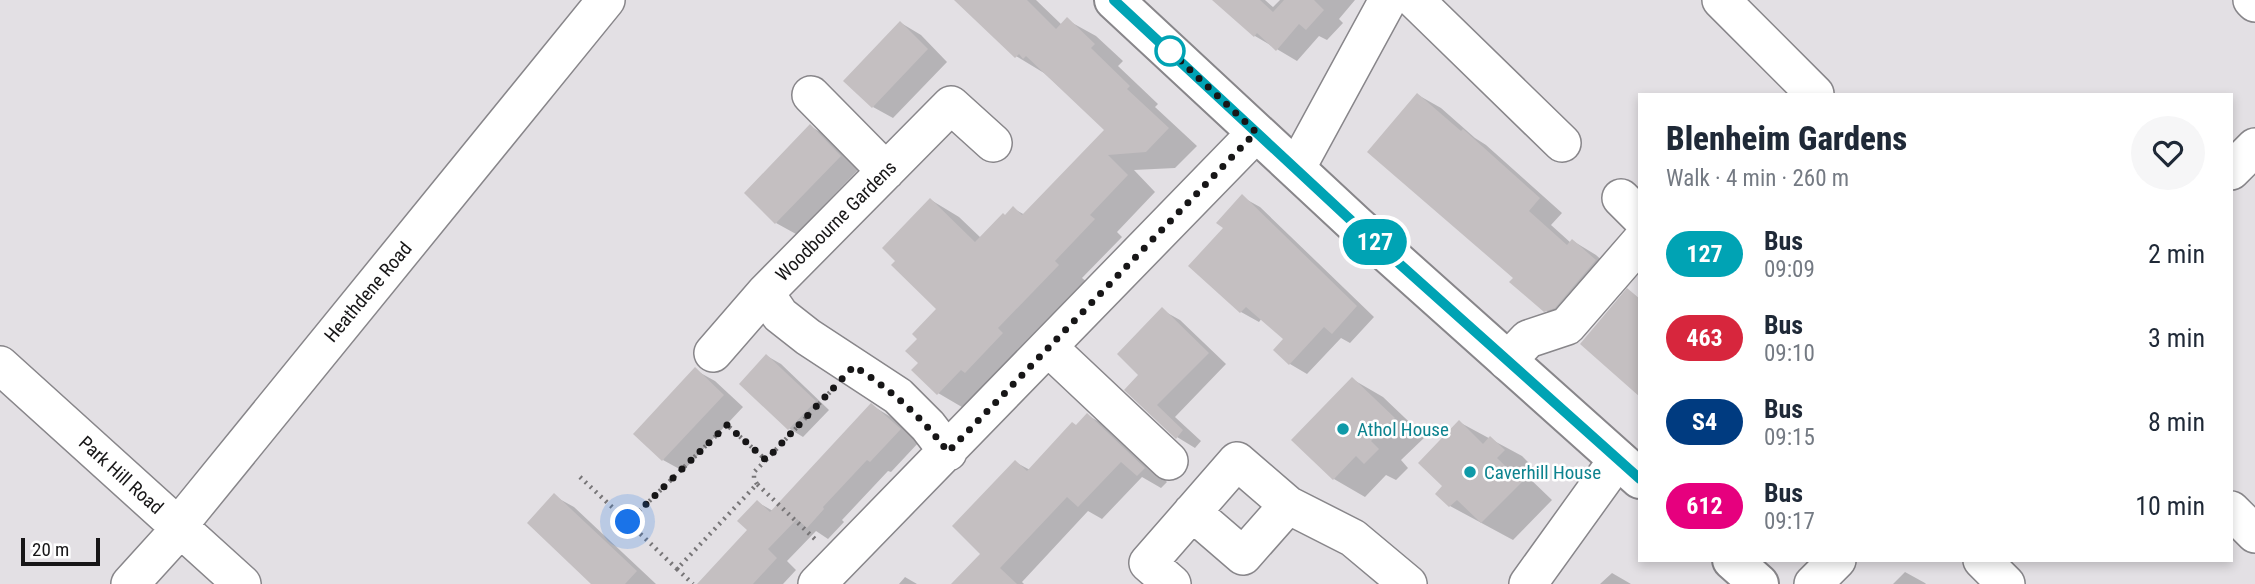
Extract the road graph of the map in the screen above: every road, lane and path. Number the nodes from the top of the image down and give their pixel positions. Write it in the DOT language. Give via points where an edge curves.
graph roads {
  1 [pos="607,0"];
  2 [pos="1114,0"];
  3 [pos="1388,0"];
  4 [pos="1415,0"];
  5 [pos="1721,0"];
  6 [pos="1814,93"];
  7 [pos="811,95"];
  8 [pos="1256,132"];
  9 [pos="993,143"];
  10 [pos="1562,143"];
  11 [pos="2255,147"];
  12 [pos="1296,169"];
  13 [pos="2233,169"];
  14 [pos="886,171"];
  15 [pos="1638,244"];
  16 [pos="765,293"];
  17 [pos="1048,347"];
  18 [pos="713,353"];
  19 [pos="1507,361"];
  20 [pos="0,365"];
  21 [pos="854,366"];
  22 [pos="948,452"];
  23 [pos="766,460"];
  24 [pos="1168,461"];
  25 [pos="1629,469"];
  26 [pos="580,477"];
  27 [pos="757,484"];
  28 [pos="1288,505"];
  29 [pos="2233,512"];
  30 [pos="1192,513"];
  31 [pos="628,522"];
  32 [pos="178,527"];
  33 [pos="2255,534"];
  34 [pos="1734,562"];
  35 [pos="1835,562"];
  36 [pos="1984,562"];
  37 [pos="677,569"];
  38 [pos="828,573"];
  39 [pos="130,584"];
  40 [pos="242,584"];
  41 [pos="693,584"];
  42 [pos="1172,584"];
  43 [pos="1408,584"];
  44 [pos="1528,584"];
  45 [pos="1759,584"];
  46 [pos="1813,584"];
  47 [pos="2006,584"];
  1 -- 32 [label="street, Heathdene Road"];
  2 -- 8 [label="main road"];
  3 -- 12 [label="street"];
  4 -- 10 [label="street"];
  5 -- 6 [label="street"];
  7 -- 14 [label="street"];
  8 -- 12 [label="main road"];
  8 -- 17 [label="street"];
  9 -- 14 [label="street, Woodbourne Gardens" via="951,105"];
  11 -- 13 [label="street"];
  12 -- 19 [label="main road"];
  14 -- 16 [label="street, Woodbourne Gardens"];
  15 -- 19 [label="street" via="1567,326 1528,339"];
  16 -- 18 [label="street"];
  16 -- 21 [label="street, Woodbourne Gardens" via="780,315"];
  17 -- 22 [label="street"];
  17 -- 24 [label="street"];
  19 -- 25 [label="main road"];
  20 -- 32 [label="street, Park Hill Road"];
  21 -- 22 [label="street, Woodbourne Gardens" via="898,396"];
  21 -- 23 [label="path"];
  22 -- 38 [label="street"];
  23 -- 27 [label="path" via="754,472"];
  23 -- 31 [label="path" via="727,425"];
  25 -- 44 [label="street"];
  26 -- 31 [label="path"];
  27 -- 37 [label="path"];
  27 -- 38 [label="path"];
  28 -- 30 [label="street" via="1243,556"];
  28 -- 30 [label="street" via="1237,461"];
  28 -- 43 [label="street" via="1353,538"];
  29 -- 33 [label="street"];
  30 -- 42 [label="street" via="1148,563"];
  31 -- 37 [label="path"];
  32 -- 39 [label="street, Heathdene Road"];
  32 -- 40 [label="street, Park Hill Road"];
  34 -- 45 [label="main road"];
  35 -- 46 [label="street"];
  36 -- 47 [label="street"];
  37 -- 41 [label="path"];
}
